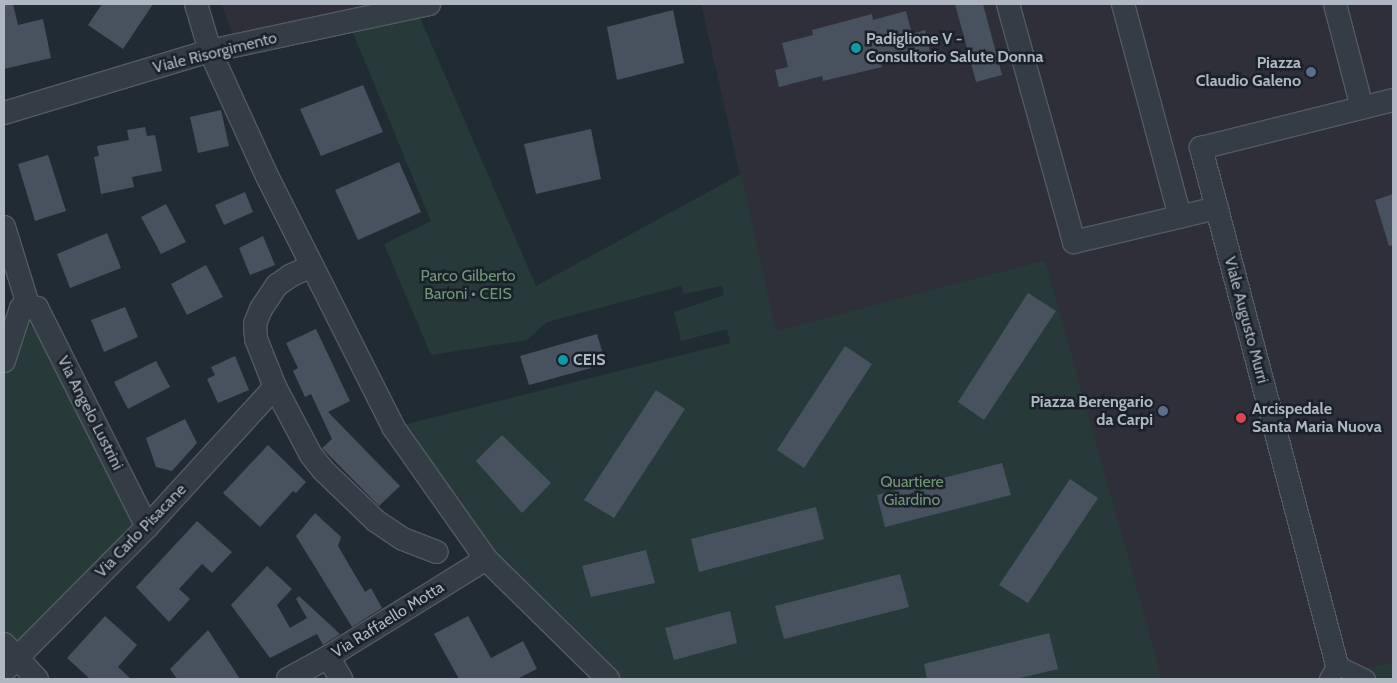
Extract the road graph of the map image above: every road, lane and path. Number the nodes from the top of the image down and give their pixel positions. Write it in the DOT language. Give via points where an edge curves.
graph roads {
  1 [pos="196,4"];
  2 [pos="430,4"];
  3 [pos="1008,4"];
  4 [pos="1123,4"];
  5 [pos="1335,4"];
  6 [pos="210,51"];
  7 [pos="1393,100"];
  8 [pos="1362,108"];
  9 [pos="4,113"];
  10 [pos="1217,208"];
  11 [pos="1180,217"];
  12 [pos="4,227"];
  13 [pos="312,266"];
  14 [pos="29,308"];
  15 [pos="4,361"];
  16 [pos="275,387"];
  17 [pos="147,526"];
  18 [pos="437,552"];
  19 [pos="486,559"];
  20 [pos="328,657"];
  21 [pos="8,658"];
  22 [pos="1333,672"];
  23 [pos="37,679"];
  24 [pos="288,679"];
  25 [pos="341,679"];
  26 [pos="608,679"];
  27 [pos="1366,679"];
  1 -- 6 [label="street"];
  2 -- 6 [label="street, Viale Risorgimento"];
  3 -- 11 [label="street" via="1074,242"];
  4 -- 11 [label="street"];
  5 -- 8 [label="street"];
  6 -- 9 [label="street, Viale Risorgimento"];
  6 -- 13 [label="street"];
  7 -- 8 [label="street"];
  8 -- 10 [label="street, Viale Augusto Murri" via="1201,148"];
  10 -- 11 [label="street"];
  10 -- 22 [label="street, Viale Augusto Murri"];
  12 -- 14 [label="street, Via Angelo Lustrini"];
  13 -- 16 [label="street" via="277,285 255,324 256,339"];
  13 -- 19 [label="street" via="393,427"];
  14 -- 15 [label="street" via="21,308"];
  14 -- 17 [label="street, Via Angelo Lustrini" via="37,308"];
  16 -- 17 [label="street, Via Carlo Pisacane"];
  16 -- 18 [label="street" via="311,455 323,470 376,521 403,539"];
  17 -- 21 [label="street, Via Carlo Pisacane"];
  19 -- 20 [label="street, Via Raffaello Motta"];
  19 -- 26 [label="street"];
  20 -- 24 [label="street, Via Raffaello Motta"];
  20 -- 25 [label="street"];
  21 -- 23 [label="street"];
  22 -- 27 [label="street, Viale Augusto Murri"];
}
